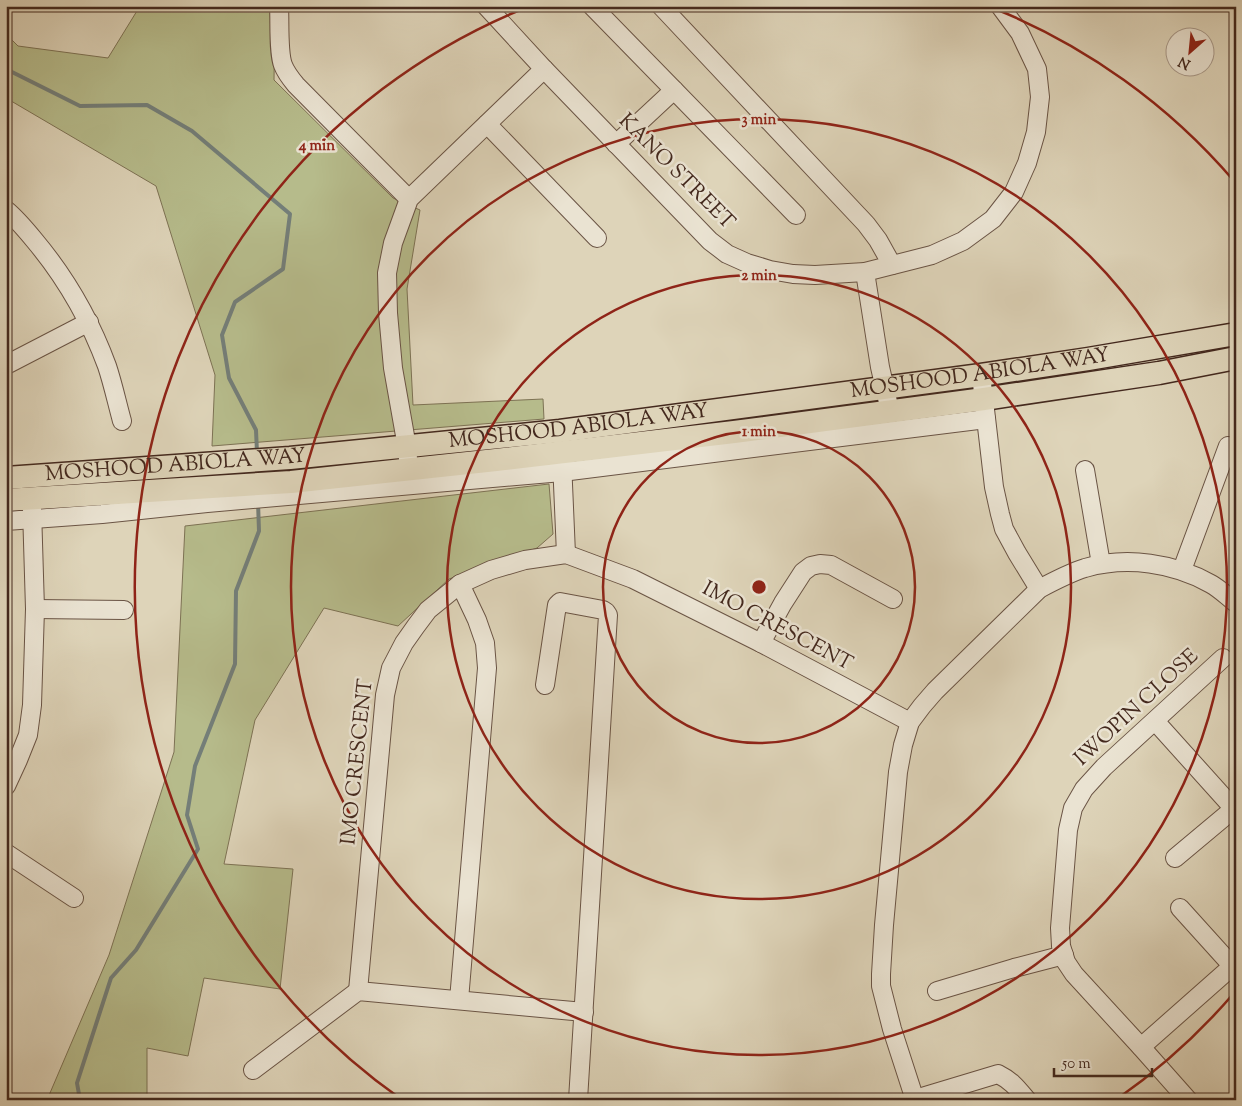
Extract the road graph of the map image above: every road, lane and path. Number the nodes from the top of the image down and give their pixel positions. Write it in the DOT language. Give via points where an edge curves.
graph roads {
  1 [pos="279,6"];
  2 [pos="486,6"];
  3 [pos="592,6"];
  4 [pos="661,6"];
  5 [pos="1000,6"];
  6 [pos="544,69"];
  7 [pos="674,90"];
  8 [pos="487,124"];
  9 [pos="616,144"];
  10 [pos="409,199"];
  11 [pos="6,210"];
  12 [pos="796,216"];
  13 [pos="597,238"];
  14 [pos="892,266"];
  15 [pos="865,272"];
  16 [pos="89,322"];
  17 [pos="1236,334"];
  18 [pos="1236,358"];
  19 [pos="6,365"];
  20 [pos="981,375"];
  21 [pos="886,388"];
  22 [pos="985,409"];
  23 [pos="890,411"];
  24 [pos="122,422"];
  25 [pos="1228,446"];
  26 [pos="407,447"];
  27 [pos="561,452"];
  28 [pos="408,470"];
  29 [pos="1085,470"];
  30 [pos="6,478"];
  31 [pos="32,498"];
  32 [pos="6,500"];
  33 [pos="6,521"];
  34 [pos="566,554"];
  35 [pos="1101,564"];
  36 [pos="1182,570"];
  37 [pos="460,584"];
  38 [pos="1040,589"];
  39 [pos="894,599"];
  40 [pos="1236,603"];
  41 [pos="35,609"];
  42 [pos="124,610"];
  43 [pos="761,643"];
  44 [pos="1223,658"];
  45 [pos="545,685"];
  46 [pos="910,722"];
  47 [pos="1155,722"];
  48 [pos="6,786"];
  49 [pos="1235,809"];
  50 [pos="6,853"];
  51 [pos="1175,858"];
  52 [pos="74,898"];
  53 [pos="1180,908"];
  54 [pos="1064,955"];
  55 [pos="1235,966"];
  56 [pos="358,991"];
  57 [pos="937,991"];
  58 [pos="459,1000"];
  59 [pos="584,1012"];
  60 [pos="1142,1047"];
  61 [pos="253,1070"];
  62 [pos="915,1099"];
  63 [pos="578,1100"];
  64 [pos="1027,1100"];
  65 [pos="1188,1100"];
  1 -- 10 [label="street" via="281,57 289,77"];
  2 -- 6 [label="street, KANO STREET"];
  3 -- 7 [label="street"];
  4 -- 14 [label="street" via="866,224"];
  5 -- 14 [label="street, KANO STREET" via="1020,33 1037,69 1040,97 1036,132 1027,164 1014,192 993,219 963,241 932,255"];
  6 -- 8 [label="street"];
  6 -- 9 [label="street, KANO STREET"];
  7 -- 9 [label="street"];
  7 -- 12 [label="street"];
  8 -- 10 [label="street"];
  8 -- 13 [label="street"];
  9 -- 15 [label="street, KANO STREET" via="710,241 727,254 770,270 794,274 816,276"];
  10 -- 26 [label="street" via="393,243 387,273 393,368"];
  11 -- 16 [label="street" via="44,251"];
  14 -- 15 [label="street, KANO STREET"];
  15 -- 21 [label="street"];
  16 -- 19 [label="street"];
  16 -- 24 [label="street" via="108,368"];
  17 -- 20 [label="main road, MOSHOOD ABIOLA WAY"];
  18 -- 22 [label="main road, MOSHOOD ABIOLA WAY"];
  20 -- 21 [label="main road, MOSHOOD ABIOLA WAY"];
  20 -- 22 [label="street"];
  21 -- 23 [label="street"];
  21 -- 27 [label="main road, MOSHOOD ABIOLA WAY"];
  22 -- 23 [label="main road, MOSHOOD ABIOLA WAY"];
  22 -- 27 [label="street"];
  22 -- 38 [label="street" via="994,487 1004,530"];
  23 -- 27 [label="main road, MOSHOOD ABIOLA WAY"];
  25 -- 36 [label="street"];
  26 -- 27 [label="main road, MOSHOOD ABIOLA WAY"];
  26 -- 28 [label="street"];
  26 -- 31 [label="main road, MOSHOOD ABIOLA WAY" via="210,463"];
  27 -- 28 [label="main road, MOSHOOD ABIOLA WAY"];
  27 -- 31 [label="street" via="267,498 102,514"];
  27 -- 34 [label="street"];
  28 -- 31 [label="main road, MOSHOOD ABIOLA WAY" via="290,482"];
  29 -- 35 [label="street"];
  30 -- 31 [label="main road, MOSHOOD ABIOLA WAY"];
  31 -- 32 [label="main road, MOSHOOD ABIOLA WAY"];
  31 -- 33 [label="street"];
  31 -- 41 [label="street"];
  34 -- 37 [label="street, IMO CRESCENT" via="526,560 491,570"];
  34 -- 43 [label="street, IMO CRESCENT" via="633,578"];
  35 -- 36 [label="street" via="1154,564"];
  35 -- 38 [label="street" via="1084,568"];
  36 -- 40 [label="street" via="1212,585"];
  37 -- 56 [label="street, IMO CRESCENT" via="428,610 391,668 385,695"];
  37 -- 58 [label="street" via="485,643 487,668"];
  38 -- 46 [label="street" via="936,691"];
  39 -- 43 [label="street" via="831,565 811,566 802,572"];
  41 -- 42 [label="street"];
  41 -- 48 [label="street" via="28,734"];
  43 -- 46 [label="street, IMO CRESCENT"];
  44 -- 47 [label="street, IWOPIN CLOSE"];
  45 -- 59 [label="street" via="558,604 606,612"];
  46 -- 62 [label="street" via="898,772 881,986"];
  47 -- 49 [label="street"];
  47 -- 54 [label="street, IWOPIN CLOSE" via="1104,768 1084,789 1073,808 1068,830 1060,928"];
  49 -- 51 [label="street"];
  50 -- 52 [label="street"];
  53 -- 55 [label="street"];
  54 -- 57 [label="street"];
  54 -- 60 [label="street, IWOPIN CLOSE" via="1074,974"];
  55 -- 60 [label="street"];
  56 -- 58 [label="street"];
  56 -- 61 [label="street"];
  58 -- 59 [label="street"];
  59 -- 63 [label="street"];
  60 -- 65 [label="street, IWOPIN CLOSE"];
  62 -- 64 [label="street" via="998,1074 1014,1084"];
}
